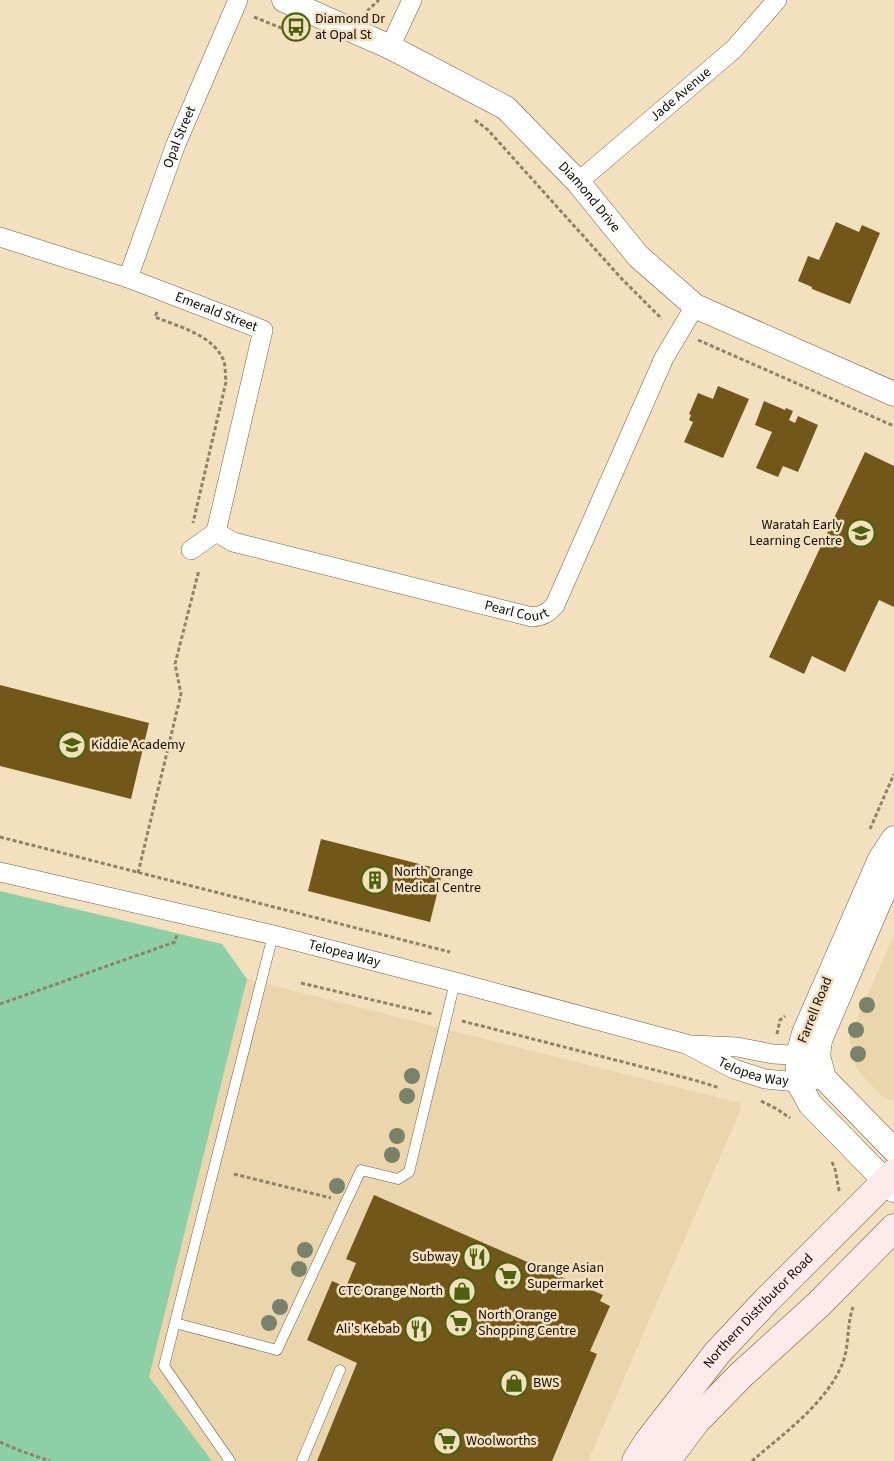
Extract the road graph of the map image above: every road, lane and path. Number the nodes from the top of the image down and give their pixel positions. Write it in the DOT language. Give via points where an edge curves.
graph roads {
  1 [pos="284,0"];
  2 [pos="412,0"];
  3 [pos="776,0"];
  4 [pos="237,4"];
  5 [pos="312,40"];
  6 [pos="390,47"];
  7 [pos="468,115"];
  8 [pos="578,182"];
  9 [pos="0,237"];
  10 [pos="128,278"];
  11 [pos="695,306"];
  12 [pos="158,309"];
  13 [pos="681,330"];
  14 [pos="894,394"];
  15 [pos="894,426"];
  16 [pos="216,532"];
  17 [pos="195,547"];
  18 [pos="0,837"];
  19 [pos="894,838"];
  20 [pos="894,868"];
  21 [pos="0,872"];
  22 [pos="138,873"];
  23 [pos="182,914"];
  24 [pos="273,935"];
  25 [pos="450,952"];
  26 [pos="301,982"];
  27 [pos="455,982"];
  28 [pos="0,1004"];
  29 [pos="447,1018"];
  30 [pos="686,1044"];
  31 [pos="813,1063"];
  32 [pos="798,1082"];
  33 [pos="722,1088"];
  34 [pos="758,1100"];
  35 [pos="793,1120"];
  36 [pos="894,1150"];
  37 [pos="830,1156"];
  38 [pos="234,1174"];
  39 [pos="891,1181"];
  40 [pos="839,1190"];
  41 [pos="334,1198"];
  42 [pos="894,1228"];
  43 [pos="855,1303"];
  44 [pos="175,1323"];
  45 [pos="340,1370"];
  46 [pos="0,1442"];
  47 [pos="50,1461"];
  48 [pos="230,1461"];
  49 [pos="302,1461"];
  50 [pos="636,1461"];
  51 [pos="666,1461"];
  52 [pos="752,1461"];
  1 -- 6 [label="street, Diamond Drive"];
  2 -- 6 [label="street"];
  3 -- 8 [label="street, Jade Avenue" via="734,49"];
  4 -- 5 [label="path"];
  4 -- 10 [label="street, Opal Street" via="176,144"];
  6 -- 8 [label="street, Diamond Drive" via="506,108"];
  7 -- 13 [label="path" via="488,130 621,278 662,319"];
  8 -- 11 [label="street, Diamond Drive" via="638,256"];
  9 -- 10 [label="street, Emerald Street"];
  10 -- 16 [label="street, Emerald Street" via="263,330"];
  11 -- 13 [label="street, Pearl Court"];
  11 -- 14 [label="street, Diamond Drive"];
  12 -- 17 [label="path" via="155,317 199,335 214,346 224,360 226,382 192,525"];
  13 -- 15 [label="path" via="701,343"];
  13 -- 16 [label="street, Pearl Court" via="664,358 555,605 542,616 532,617 233,542"];
  16 -- 17 [label="street"];
  17 -- 22 [label="path" via="202,555 175,664 181,694"];
  18 -- 22 [label="path"];
  19 -- 31 [label="street, Farrell Road" via="880,859 804,1033"];
  20 -- 31 [label="street, Farrell Road"];
  21 -- 23 [label="street, Telopea Way"];
  22 -- 25 [label="path"];
  23 -- 24 [label="street, Telopea Way"];
  23 -- 28 [label="path" via="175,942"];
  24 -- 27 [label="street, Telopea Way"];
  24 -- 44 [label="lane"];
  26 -- 29 [label="path"];
  27 -- 29 [label="lane"];
  27 -- 30 [label="street, Telopea Way"];
  29 -- 33 [label="path"];
  29 -- 44 [label="lane" via="409,1172 398,1178 361,1170 278,1350"];
  30 -- 31 [label="street, Telopea Way" via="737,1047"];
  30 -- 32 [label="street, Telopea Way" via="734,1069 765,1080"];
  31 -- 32 [label="street, Farrell Road"];
  31 -- 36 [label="street"];
  32 -- 39 [label="street, Farrell Road" via="810,1104"];
  34 -- 35 [label="path"];
  37 -- 40 [label="path"];
  38 -- 41 [label="path"];
  39 -- 50 [label="main road, Northern Distributor Road" via="773,1294 718,1352"];
  42 -- 51 [label="main road" via="819,1304 740,1376 696,1421"];
  43 -- 52 [label="path" via="841,1367 829,1386 817,1403"];
  44 -- 48 [label="lane" via="164,1366"];
  45 -- 49 [label="lane"];
  46 -- 47 [label="path"];
}
